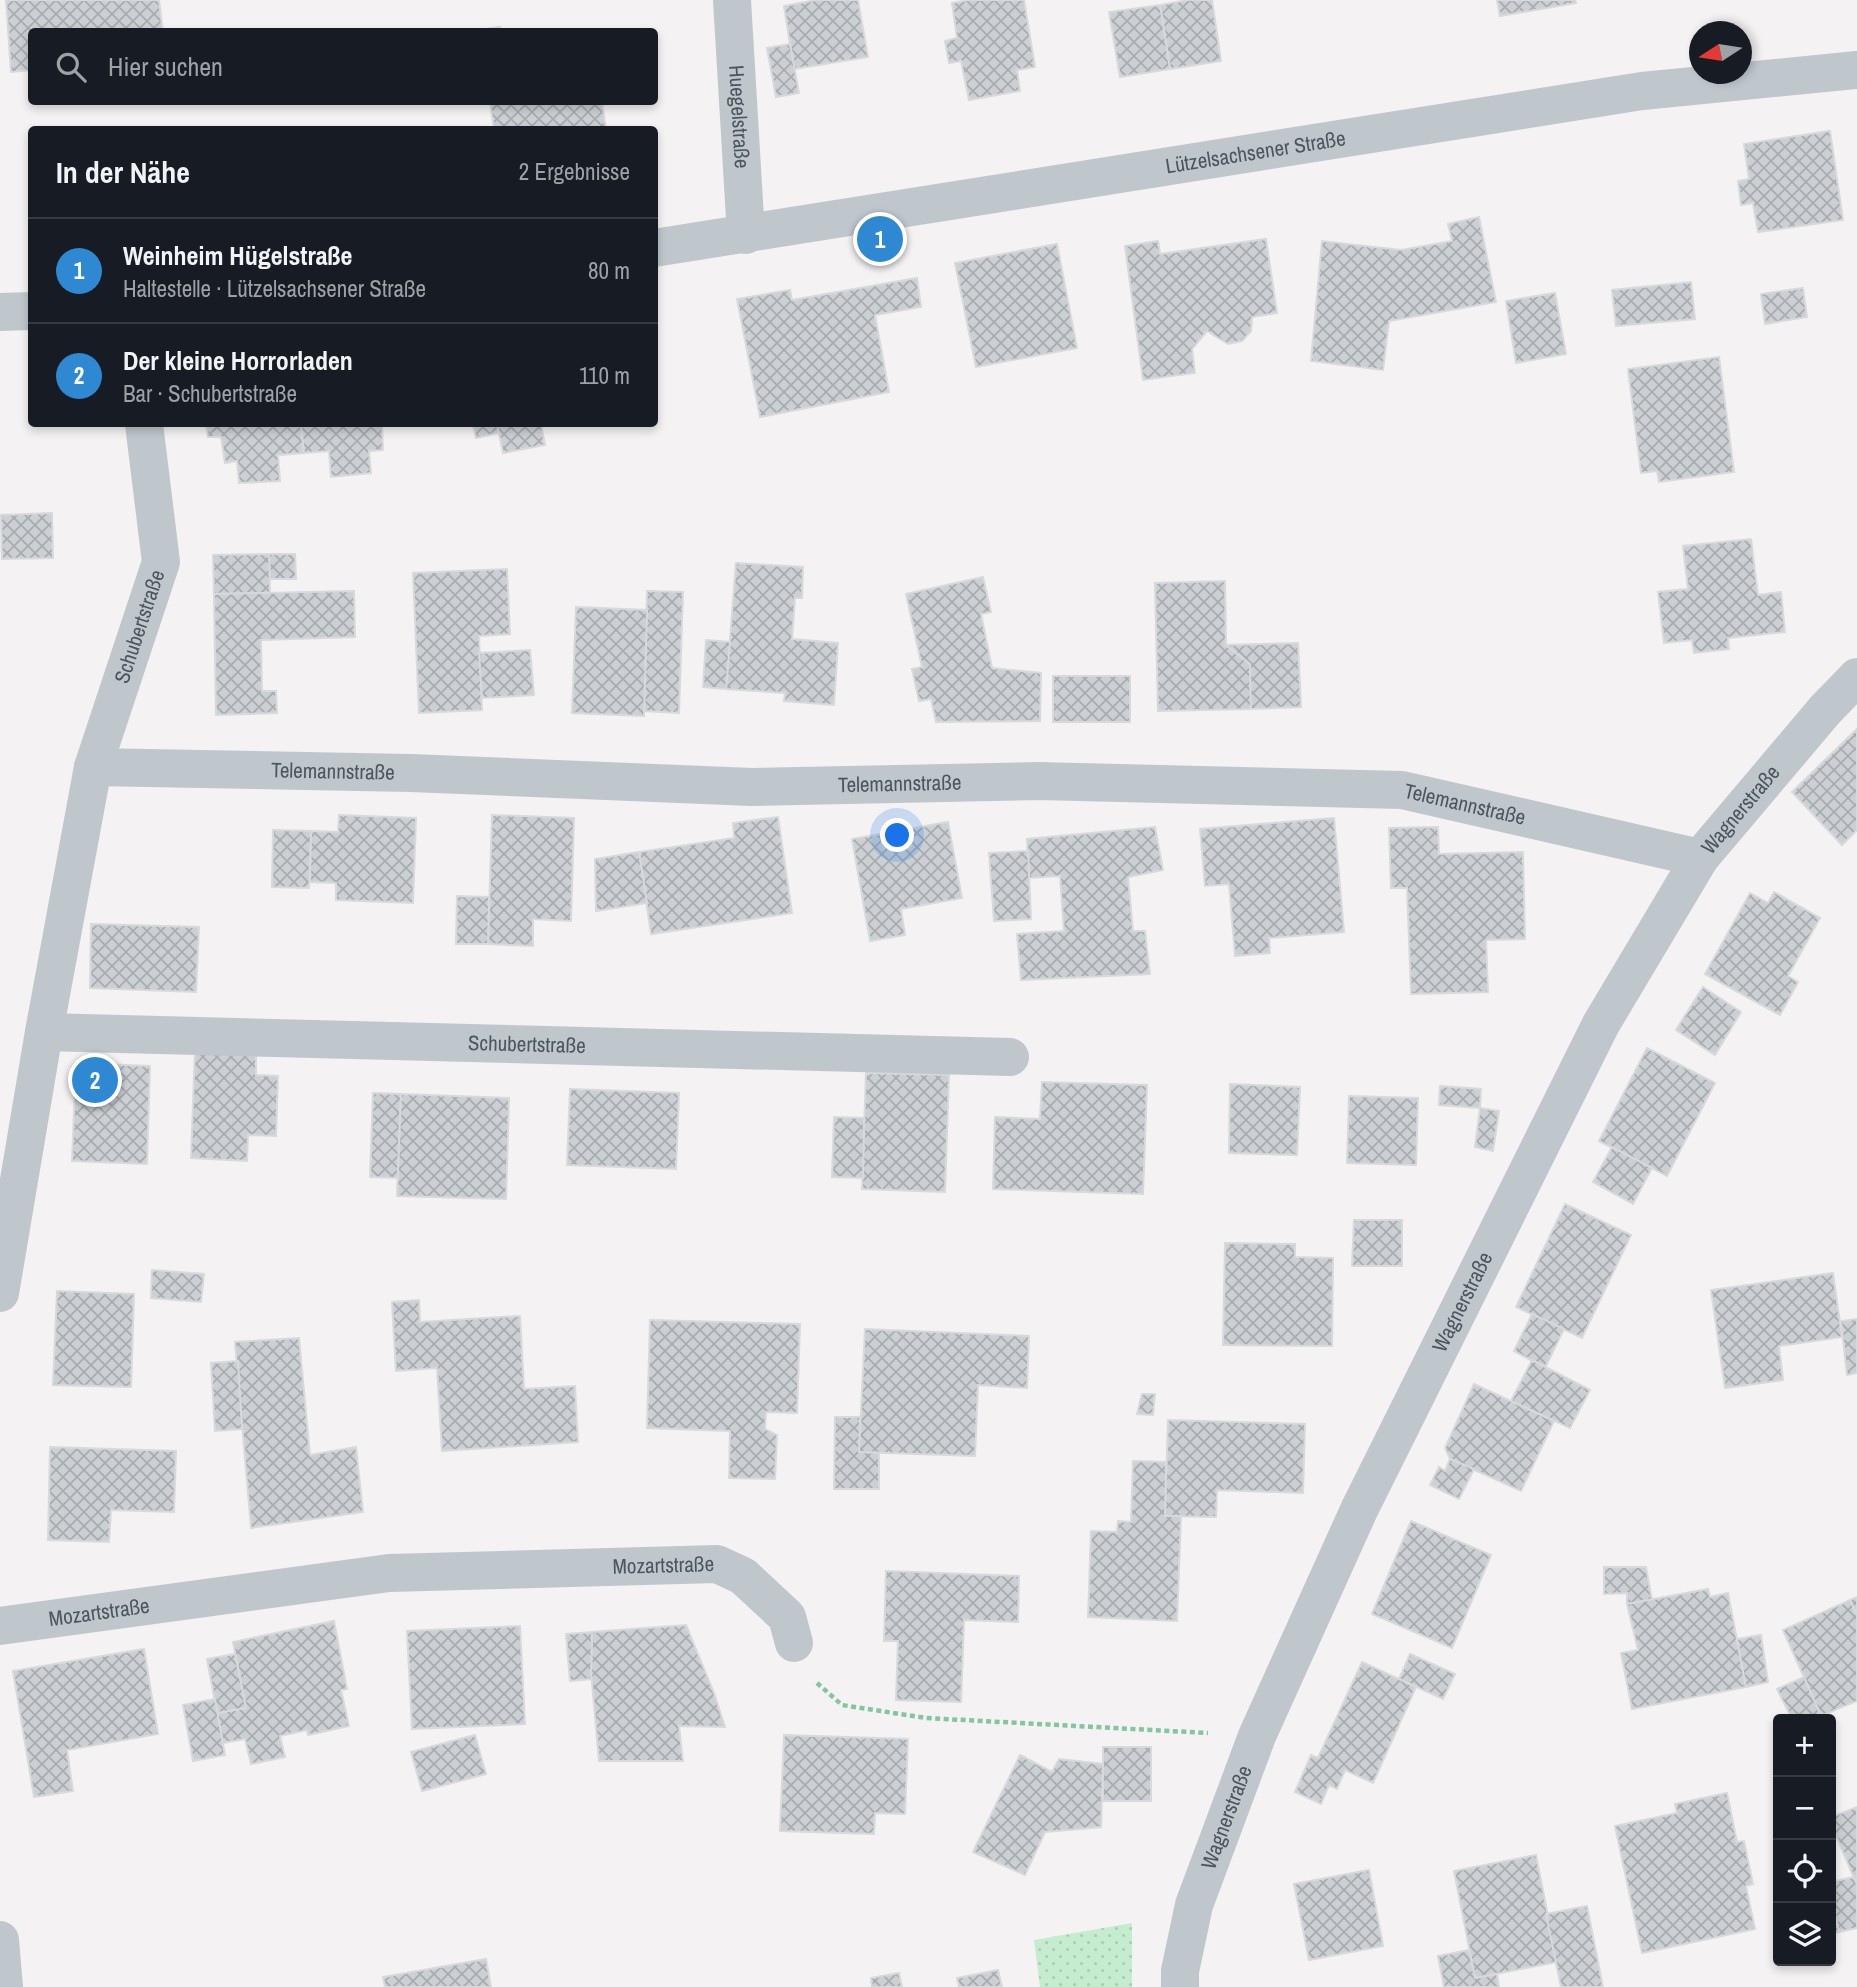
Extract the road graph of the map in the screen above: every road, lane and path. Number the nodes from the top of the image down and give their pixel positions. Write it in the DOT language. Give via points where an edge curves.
graph roads {
  1 [pos="732,0"];
  2 [pos="1857,70"];
  3 [pos="746,235"];
  4 [pos="658,247"];
  5 [pos="28,311"];
  6 [pos="0,312"];
  7 [pos="144,427"];
  8 [pos="1857,677"];
  9 [pos="93,767"];
  10 [pos="1700,858"];
  11 [pos="44,1032"];
  12 [pos="1010,1057"];
  13 [pos="0,1293"];
  14 [pos="0,1626"];
  15 [pos="794,1643"];
  16 [pos="1257,1736"];
  17 [pos="0,1940"];
  18 [pos="4,1987"];
  19 [pos="1180,1987"];
  1 -- 3 [label="street, Huegelstraße"];
  2 -- 3 [label="street, Lützelsachsener Straße" via="1642,91"];
  3 -- 4 [label="street, Lützelsachsener Straße"];
  5 -- 6 [label="street"];
  7 -- 9 [label="street, Schubertstraße" via="161,562"];
  8 -- 10 [label="street, Wagnerstraße"];
  9 -- 10 [label="street, Telemannstraße" via="411,773 752,787 1038,782 1402,790"];
  9 -- 11 [label="street, Schubertstraße"];
  10 -- 16 [label="street, Wagnerstraße" via="1595,1037 1359,1510"];
  11 -- 12 [label="street, Schubertstraße"];
  11 -- 13 [label="street, Schubertstraße"];
  14 -- 15 [label="street, Mozartstraße" via="389,1573 717,1564 743,1576 787,1617"];
  15 -- 16 [label="path" via="814,1679 842,1705 926,1718"];
  16 -- 19 [label="street, Wagnerstraße" via="1194,1905"];
  17 -- 18 [label="street"];
}
